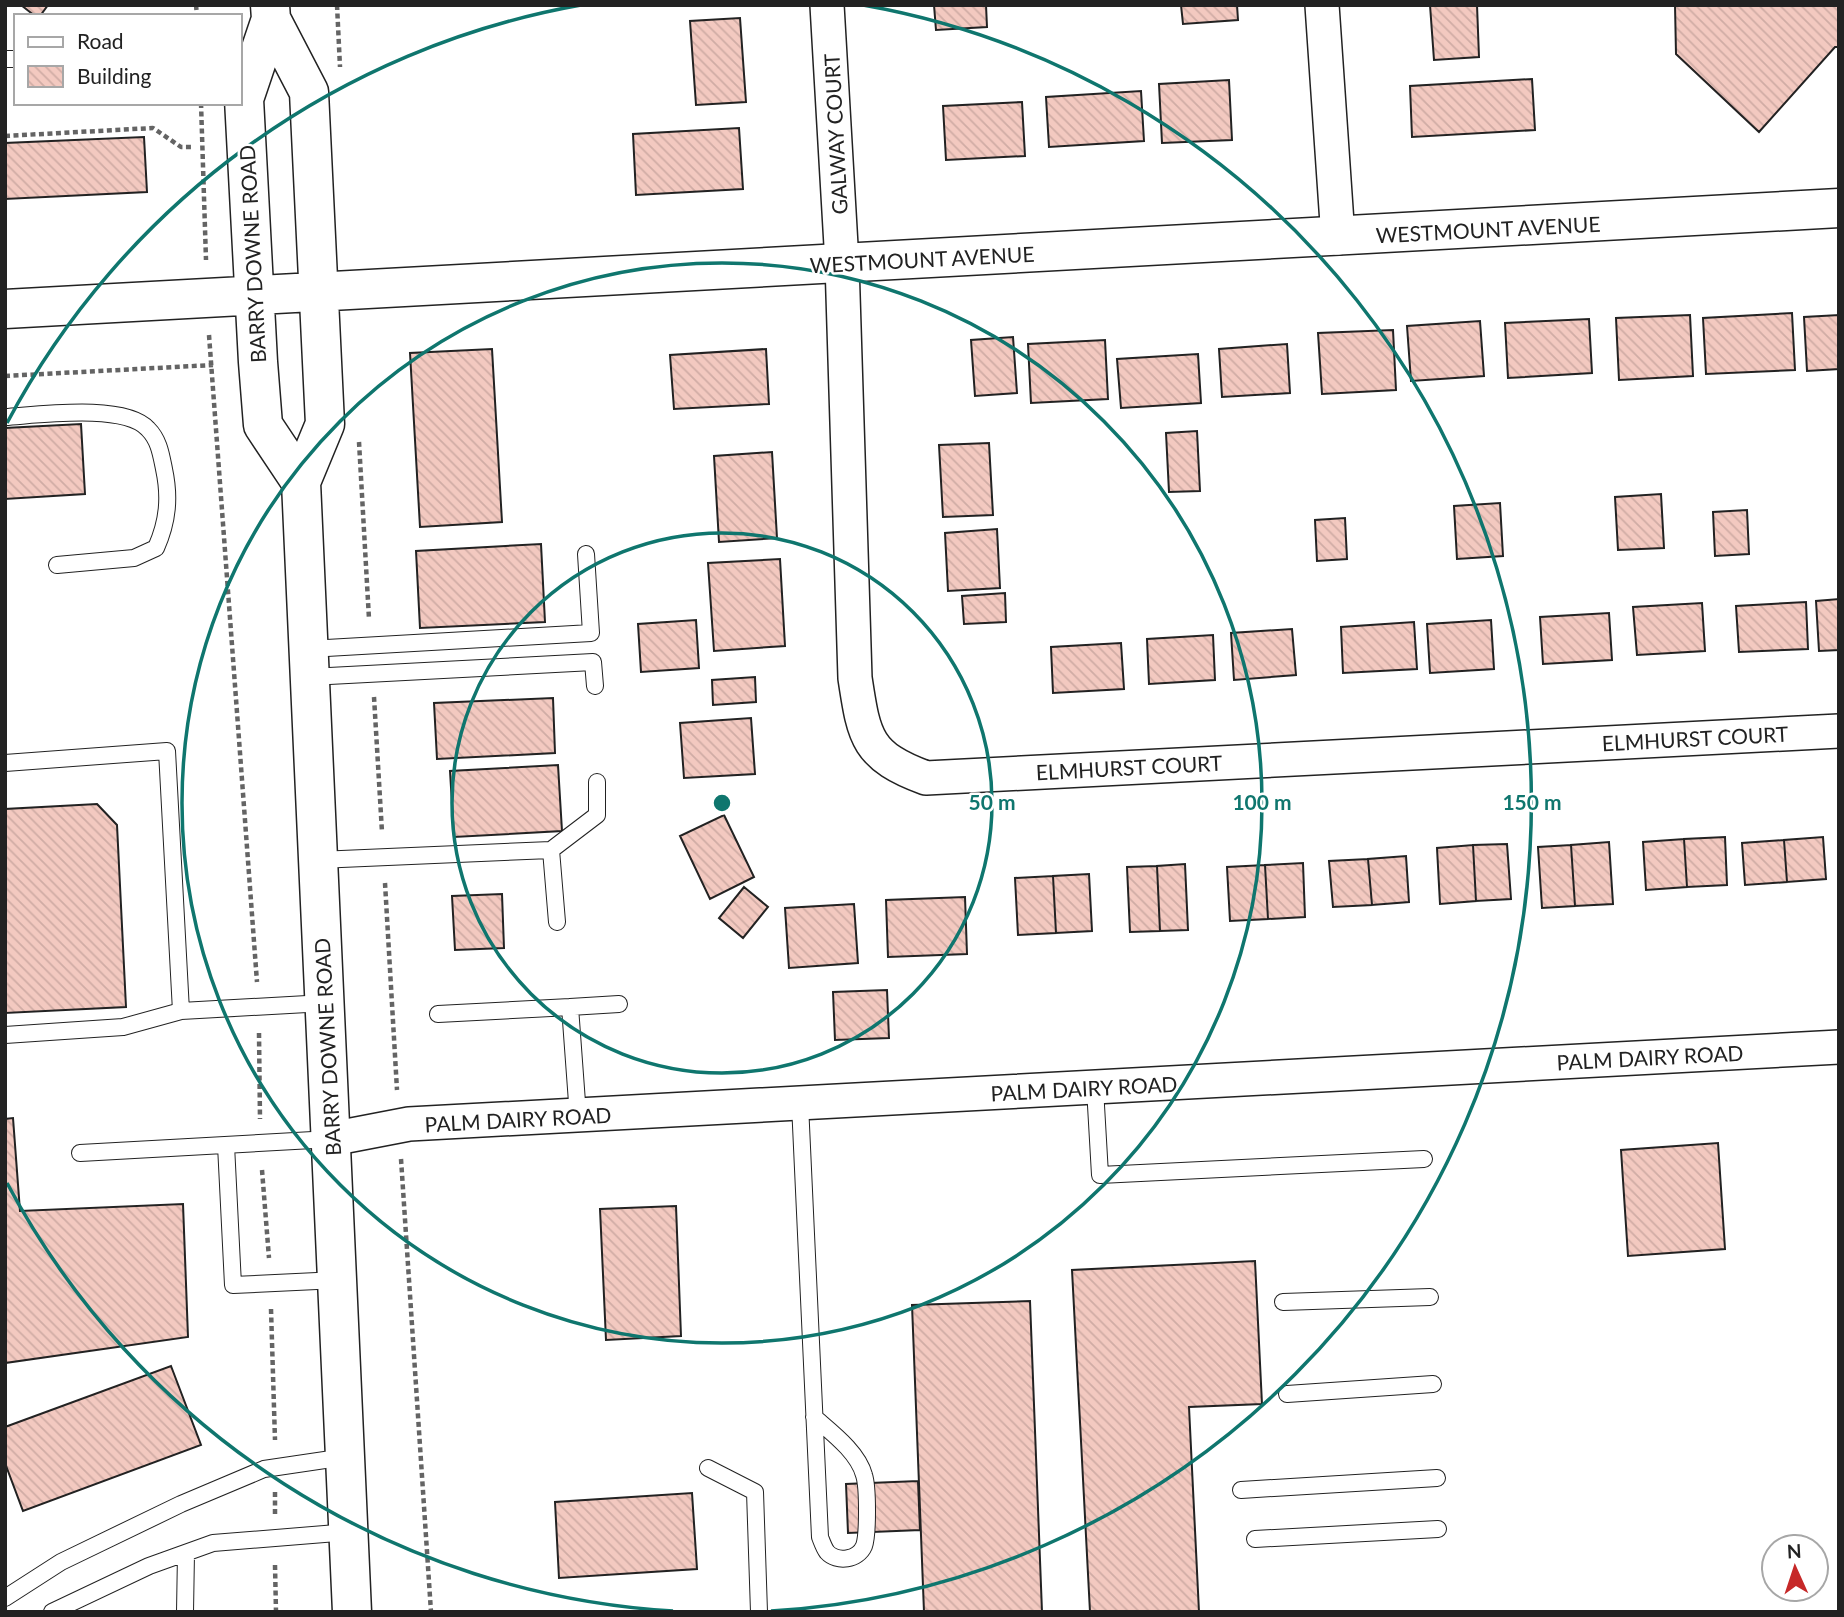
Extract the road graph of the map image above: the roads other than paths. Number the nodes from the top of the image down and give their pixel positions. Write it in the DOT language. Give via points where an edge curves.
graph roads {
  1 [pos="827,5"];
  2 [pos="1322,5"];
  3 [pos="271,12"];
  4 [pos="1839,208"];
  5 [pos="1338,238"];
  6 [pos="842,263"];
  7 [pos="318,292"];
  8 [pos="254,296"];
  9 [pos="5,309"];
  10 [pos="5,417"];
  11 [pos="301,482"];
  12 [pos="586,554"];
  13 [pos="57,565"];
  14 [pos="310,663"];
  15 [pos="595,686"];
  16 [pos="1839,731"];
  17 [pos="5,763"];
  18 [pos="597,782"];
  19 [pos="551,850"];
  20 [pos="318,860"];
  21 [pos="556,922"];
  22 [pos="325,1003"];
  23 [pos="619,1004"];
  24 [pos="570,1007"];
  25 [pos="181,1011"];
  26 [pos="438,1014"];
  27 [pos="5,1035"];
  28 [pos="1839,1047"];
  29 [pos="1095,1088"];
  30 [pos="800,1104"];
  31 [pos="578,1116"];
  32 [pos="331,1139"];
  33 [pos="226,1145"];
  34 [pos="80,1153"];
  35 [pos="1424,1159"];
  36 [pos="338,1280"];
  37 [pos="1430,1297"];
  38 [pos="1283,1303"];
  39 [pos="1433,1384"];
  40 [pos="1287,1394"];
  41 [pos="814,1417"];
  42 [pos="346,1457"];
  43 [pos="708,1468"];
  44 [pos="1437,1478"];
  45 [pos="1241,1490"];
  46 [pos="1438,1529"];
  47 [pos="349,1532"];
  48 [pos="1255,1539"];
  49 [pos="186,1553"];
  50 [pos="5,1598"];
  51 [pos="52,1612"];
  52 [pos="185,1612"];
  53 [pos="352,1612"];
  54 [pos="759,1612"];
  1 -- 6 [label="street, GALWAY COURT"];
  2 -- 5 [label="street"];
  3 -- 7 [label="main road, BARRY DOWNE ROAD" via="309,92"];
  3 -- 8 [label="main road, BARRY DOWNE ROAD" via="244,99"];
  4 -- 5 [label="main road, WESTMOUNT AVENUE"];
  5 -- 6 [label="main road, WESTMOUNT AVENUE"];
  6 -- 7 [label="main road, WESTMOUNT AVENUE"];
  6 -- 16 [label="street, ELMHURST COURT" via="855,678 863,726 875,749 895,767 926,778"];
  7 -- 8 [label="main road, WESTMOUNT AVENUE"];
  7 -- 11 [label="main road, BARRY DOWNE ROAD" via="325,424"];
  8 -- 9 [label="main road, WESTMOUNT AVENUE"];
  8 -- 11 [label="main road, BARRY DOWNE ROAD" via="263,425"];
  10 -- 13 [label="lane" via="121,415 147,427 159,445 168,488 166,526 156,548 134,558"];
  11 -- 14 [label="main road, BARRY DOWNE ROAD"];
  12 -- 14 [label="lane" via="591,633 371,646"];
  14 -- 15 [label="lane" via="372,675 593,662"];
  14 -- 20 [label="main road, BARRY DOWNE ROAD"];
  17 -- 25 [label="lane" via="167,751"];
  18 -- 19 [label="lane" via="597,815"];
  19 -- 20 [label="lane"];
  19 -- 21 [label="lane"];
  20 -- 22 [label="main road, BARRY DOWNE ROAD"];
  22 -- 25 [label="lane"];
  22 -- 32 [label="main road, BARRY DOWNE ROAD"];
  23 -- 24 [label="lane"];
  24 -- 26 [label="lane"];
  24 -- 31 [label="lane"];
  25 -- 27 [label="lane" via="123,1027"];
  28 -- 29 [label="street, PALM DAIRY ROAD"];
  29 -- 30 [label="street, PALM DAIRY ROAD"];
  29 -- 35 [label="lane" via="1100,1175"];
  30 -- 31 [label="street, PALM DAIRY ROAD"];
  30 -- 41 [label="lane"];
  31 -- 32 [label="street, PALM DAIRY ROAD" via="399,1126"];
  32 -- 33 [label="lane"];
  32 -- 36 [label="main road, BARRY DOWNE ROAD"];
  33 -- 34 [label="lane"];
  33 -- 36 [label="lane" via="233,1285"];
  36 -- 42 [label="main road, BARRY DOWNE ROAD"];
  37 -- 38 [label="lane"];
  39 -- 40 [label="lane"];
  41 -- 41 [label="lane" via="820,1537 828,1553 838,1559 852,1558 863,1550 866,1538 864,1475 853,1455"];
  42 -- 47 [label="main road, BARRY DOWNE ROAD"];
  42 -- 50 [label="lane" via="275,1467 181,1504 61,1562"];
  43 -- 54 [label="lane" via="755,1492"];
  44 -- 45 [label="lane"];
  46 -- 48 [label="lane"];
  47 -- 49 [label="lane" via="213,1543"];
  47 -- 53 [label="main road, BARRY DOWNE ROAD"];
  49 -- 51 [label="lane"];
  49 -- 52 [label="lane"];
}
